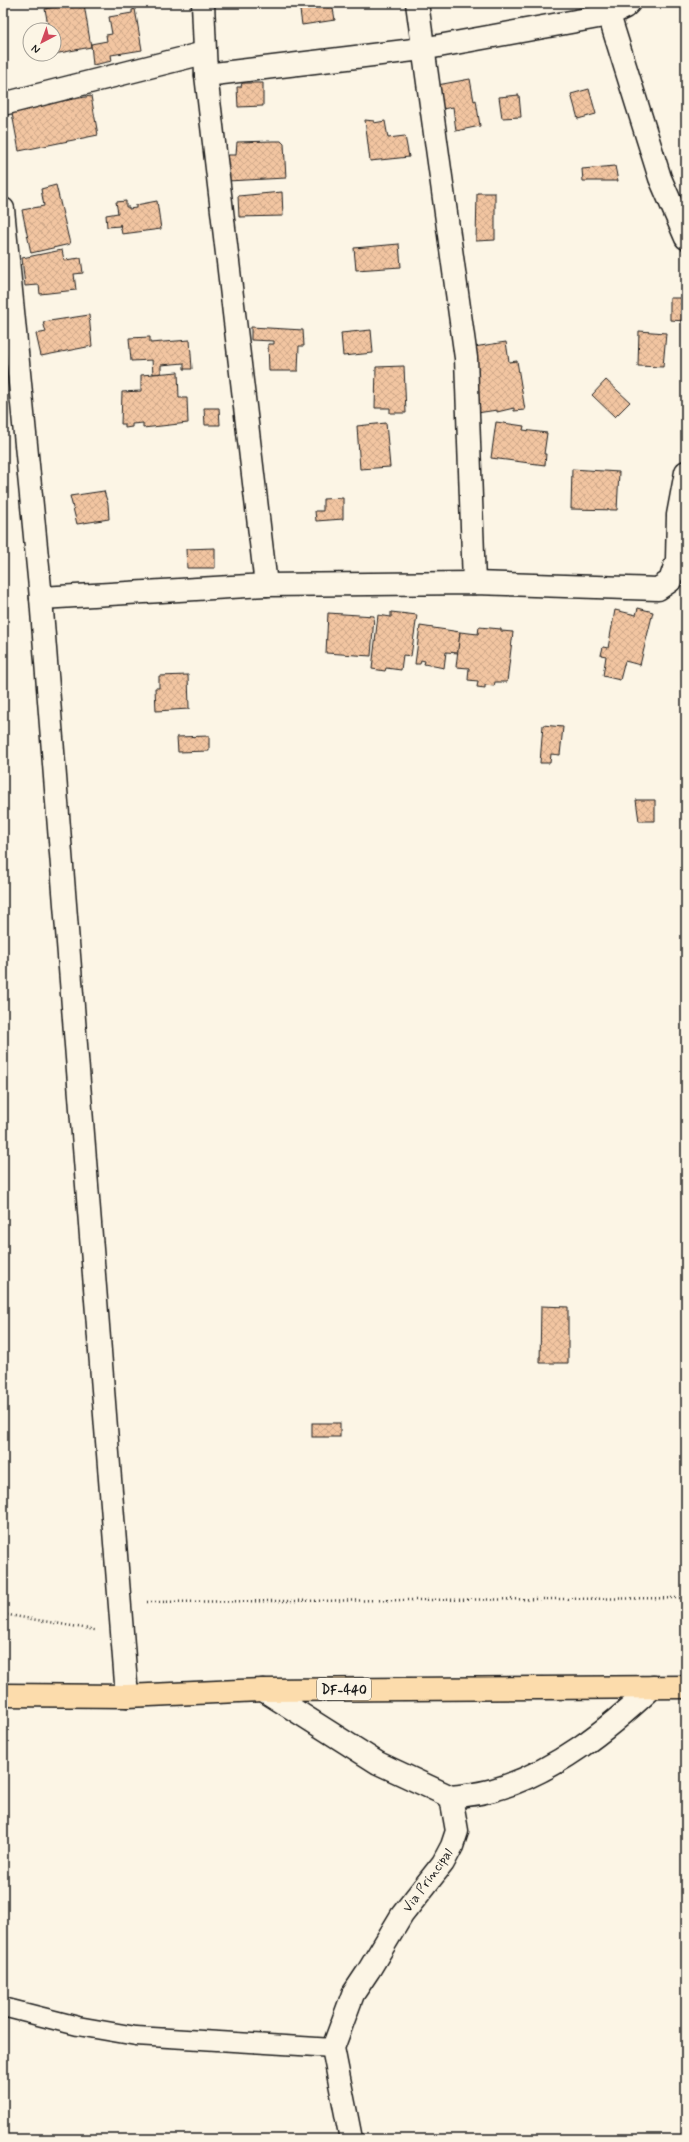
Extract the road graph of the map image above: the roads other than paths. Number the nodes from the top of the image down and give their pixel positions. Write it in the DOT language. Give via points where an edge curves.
graph roads {
  1 [pos="203,3"];
  2 [pos="417,3"];
  3 [pos="628,3"];
  4 [pos="609,15"];
  5 [pos="422,49"];
  6 [pos="204,53"];
  7 [pos="206,75"];
  8 [pos="3,104"];
  9 [pos="3,209"];
  10 [pos="686,238"];
  11 [pos="686,472"];
  12 [pos="474,583"];
  13 [pos="266,585"];
  14 [pos="41,598"];
  15 [pos="653,1687"];
  16 [pos="686,1687"];
  17 [pos="263,1690"];
  18 [pos="3,1695"];
  19 [pos="127,1696"];
  20 [pos="451,1797"];
  21 [pos="3,2007"];
  22 [pos="333,2048"];
  23 [pos="351,2139"];
  1 -- 6 [label="street"];
  2 -- 5 [label="street"];
  3 -- 4 [label="street" via="625,8"];
  4 -- 5 [label="street"];
  4 -- 10 [label="street" via="660,178"];
  5 -- 7 [label="street"];
  5 -- 12 [label="street" via="466,358"];
  6 -- 7 [label="street"];
  6 -- 8 [label="street"];
  7 -- 13 [label="street"];
  9 -- 14 [label="street"];
  11 -- 12 [label="street" via="678,515 677,560 670,581 658,589"];
  12 -- 13 [label="street"];
  13 -- 14 [label="street"];
  14 -- 19 [label="street"];
  15 -- 16 [label="main road, DF-440"];
  15 -- 17 [label="main road, DF-440"];
  15 -- 20 [label="street" via="606,1728 534,1774 493,1790"];
  17 -- 19 [label="main road, DF-440"];
  17 -- 20 [label="street" via="378,1763"];
  18 -- 19 [label="main road, DF-440"];
  20 -- 22 [label="street, Via Principal" via="456,1831 452,1846 443,1863 402,1915 353,1994"];
  21 -- 22 [label="lane" via="78,2026 136,2036"];
  22 -- 23 [label="street"];
}
